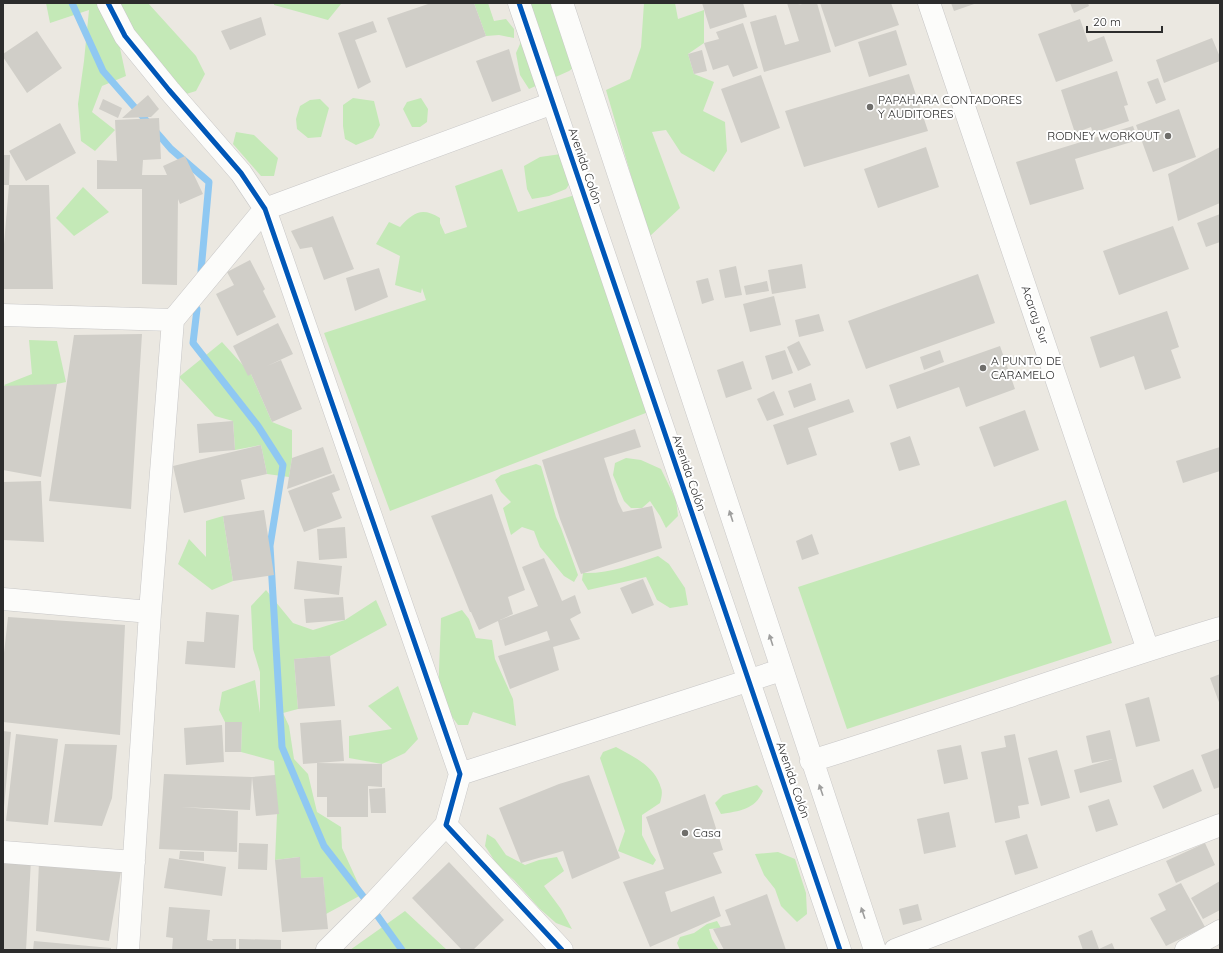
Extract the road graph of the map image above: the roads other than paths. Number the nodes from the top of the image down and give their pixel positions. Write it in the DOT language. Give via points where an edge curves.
graph roads {
  1 [pos="108,3"];
  2 [pos="519,3"];
  3 [pos="562,3"];
  4 [pos="929,3"];
  5 [pos="553,104"];
  6 [pos="265,209"];
  7 [pos="3,315"];
  8 [pos="173,320"];
  9 [pos="3,599"];
  10 [pos="150,612"];
  11 [pos="1220,628"];
  12 [pos="1148,650"];
  13 [pos="782,670"];
  14 [pos="748,681"];
  15 [pos="811,761"];
  16 [pos="460,774"];
  17 [pos="446,825"];
  18 [pos="1220,825"];
  19 [pos="3,852"];
  20 [pos="134,862"];
  21 [pos="1220,931"];
  22 [pos="128,950"];
  23 [pos="327,950"];
  24 [pos="562,950"];
  25 [pos="840,950"];
  26 [pos="875,950"];
  27 [pos="895,950"];
  28 [pos="1186,950"];
  1 -- 6 [label="street" via="125,36 240,173"];
  2 -- 5 [label="street, Avenida Colón"];
  13 -- 3 [label="street, one-way"];
  4 -- 12 [label="street, Acaray Sur"];
  5 -- 6 [label="street"];
  5 -- 14 [label="street, Avenida Colón"];
  6 -- 8 [label="street"];
  6 -- 16 [label="street"];
  7 -- 8 [label="street"];
  8 -- 10 [label="street"];
  9 -- 10 [label="street"];
  10 -- 20 [label="street"];
  11 -- 12 [label="street"];
  12 -- 15 [label="street"];
  13 -- 14 [label="street"];
  13 -- 15 [label="street"];
  14 -- 16 [label="street"];
  14 -- 25 [label="street, Avenida Colón"];
  26 -- 15 [label="street, one-way"];
  16 -- 17 [label="street"];
  17 -- 23 [label="street"];
  17 -- 24 [label="street"];
  18 -- 27 [label="street"];
  19 -- 20 [label="street"];
  20 -- 22 [label="street"];
  21 -- 28 [label="street"];
}
